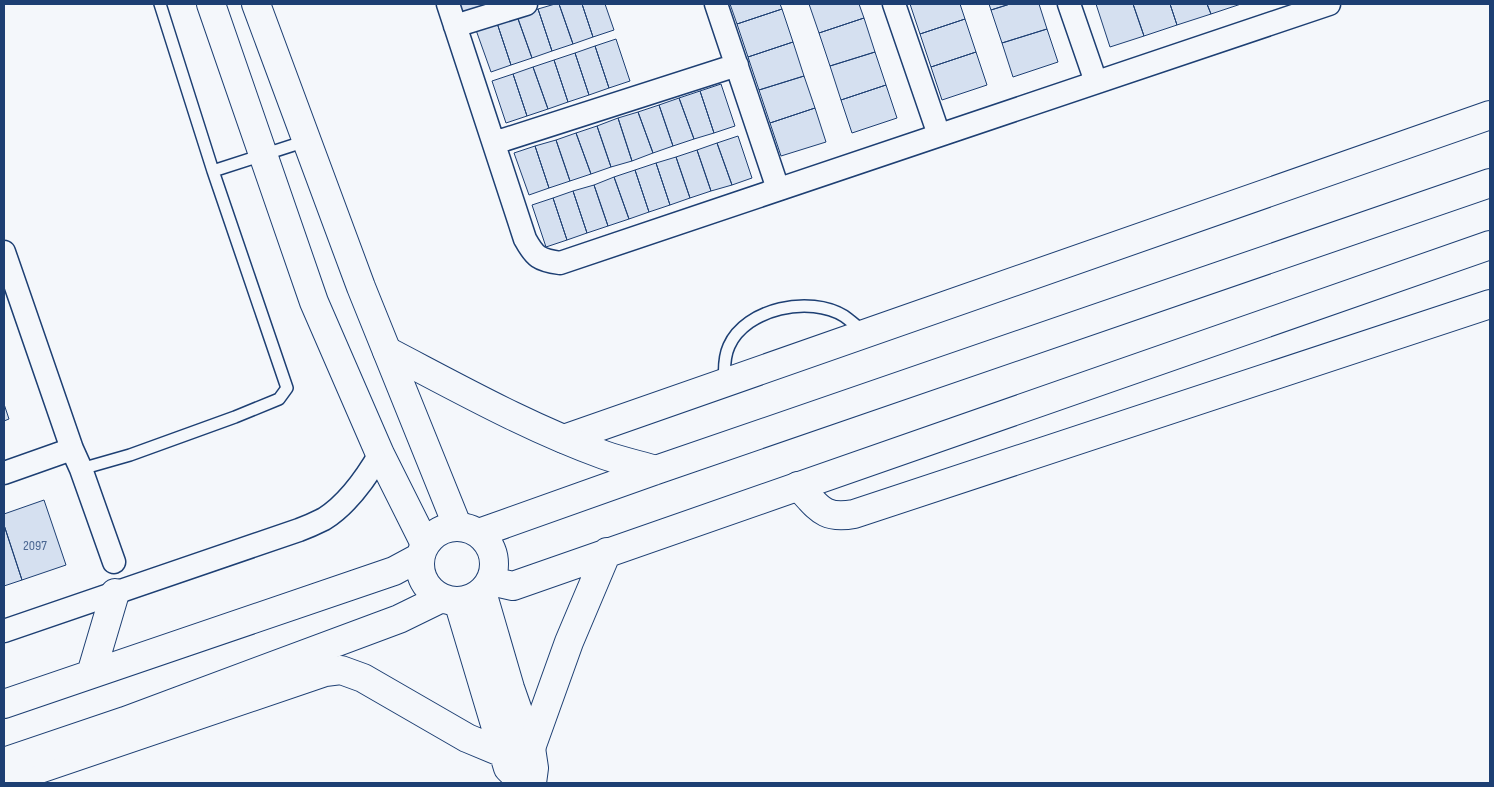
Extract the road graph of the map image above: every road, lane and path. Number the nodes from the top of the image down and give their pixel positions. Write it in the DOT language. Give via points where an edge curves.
graph roads {
  1 [pos="160,4"];
  2 [pos="211,4"];
  3 [pos="256,4"];
  4 [pos="448,4"];
  5 [pos="526,4"];
  6 [pos="716,4"];
  7 [pos="894,4"];
  8 [pos="1069,4"];
  9 [pos="1329,4"];
  10 [pos="455,26"];
  11 [pos="737,65"];
  12 [pos="1096,82"];
  13 [pos="1490,115"];
  14 [pos="939,135"];
  15 [pos="306,141"];
  16 [pos="494,143"];
  17 [pos="263,155"];
  18 [pos="213,171"];
  19 [pos="1490,183"];
  20 [pos="778,189"];
  21 [pos="1490,245"];
  22 [pos="4,252"];
  23 [pos="1490,304"];
  24 [pos="865,333"];
  25 [pos="387,351"];
  26 [pos="725,383"];
  27 [pos="564,440"];
  28 [pos="380,454"];
  29 [pos="76,459"];
  30 [pos="656,470"];
  31 [pos="4,473"];
  32 [pos="798,486"];
  33 [pos="471,530"];
  34 [pos="423,550"];
  35 [pos="607,552"];
  36 [pos="114,562"];
  37 [pos="115,593"];
  38 [pos="468,593"];
  39 [pos="4,631"];
  40 [pos="91,674"];
  41 [pos="4,704"];
  42 [pos="129,729"];
  43 [pos="531,748"];
  44 [pos="504,753"];
  45 [pos="4,762"];
  46 [pos="4,781"];
  47 [pos="523,783"];
  48 [pos="532,783"];
  1 -- 18 [label="lane"];
  2 -- 17 [label="street"];
  3 -- 15 [label="street"];
  4 -- 10 [label="street"];
  5 -- 10 [label="street"];
  6 -- 11 [label="street"];
  7 -- 14 [label="street"];
  8 -- 12 [label="street"];
  9 -- 12 [label="street"];
  10 -- 16 [label="street"];
  11 -- 16 [label="street"];
  11 -- 20 [label="street"];
  12 -- 14 [label="street"];
  13 -- 24 [label="street"];
  14 -- 20 [label="street"];
  15 -- 17 [label="lane"];
  15 -- 25 [label="street"];
  16 -- 20 [label="street" via="525,239 534,254 545,261 560,263"];
  17 -- 18 [label="lane"];
  17 -- 28 [label="street" via="314,302"];
  18 -- 29 [label="lane" via="287,388 279,399 130,455"];
  19 -- 30 [label="street"];
  21 -- 32 [label="street"];
  22 -- 29 [label="street"];
  23 -- 32 [label="street" via="854,514 840,517 826,514"];
  24 -- 26 [label="street"];
  24 -- 26 [label="lane" via="843,315 824,309 797,306 772,310 743,328 730,345 724,369"];
  25 -- 27 [label="street"];
  25 -- 33 [label="street" via="457,525"];
  26 -- 27 [label="street"];
  27 -- 30 [label="street"];
  28 -- 34 [label="street"];
  28 -- 37 [label="street" via="370,472 341,506 324,519"];
  29 -- 31 [label="street"];
  29 -- 36 [label="street"];
  30 -- 33 [label="street"];
  32 -- 35 [label="street"];
  33 -- 34 [label="street" via="454,526 439,531"];
  33 -- 38 [label="street" via="488,542 494,555 495,569"];
  34 -- 38 [label="street" via="422,577 431,590"];
  34 -- 40 [label="street" via="394,571"];
  35 -- 38 [label="street" via="513,586"];
  35 -- 43 [label="street" via="569,642"];
  37 -- 39 [label="street"];
  37 -- 40 [label="street"];
  38 -- 42 [label="street"];
  38 -- 43 [label="street" via="510,688"];
  38 -- 44 [label="street"];
  40 -- 41 [label="street"];
  42 -- 44 [label="street" via="324,672 341,670 382,688 467,738"];
  42 -- 45 [label="street"];
  42 -- 46 [label="street"];
  43 -- 48 [label="street"];
  44 -- 47 [label="street" via="508,768"];
}
